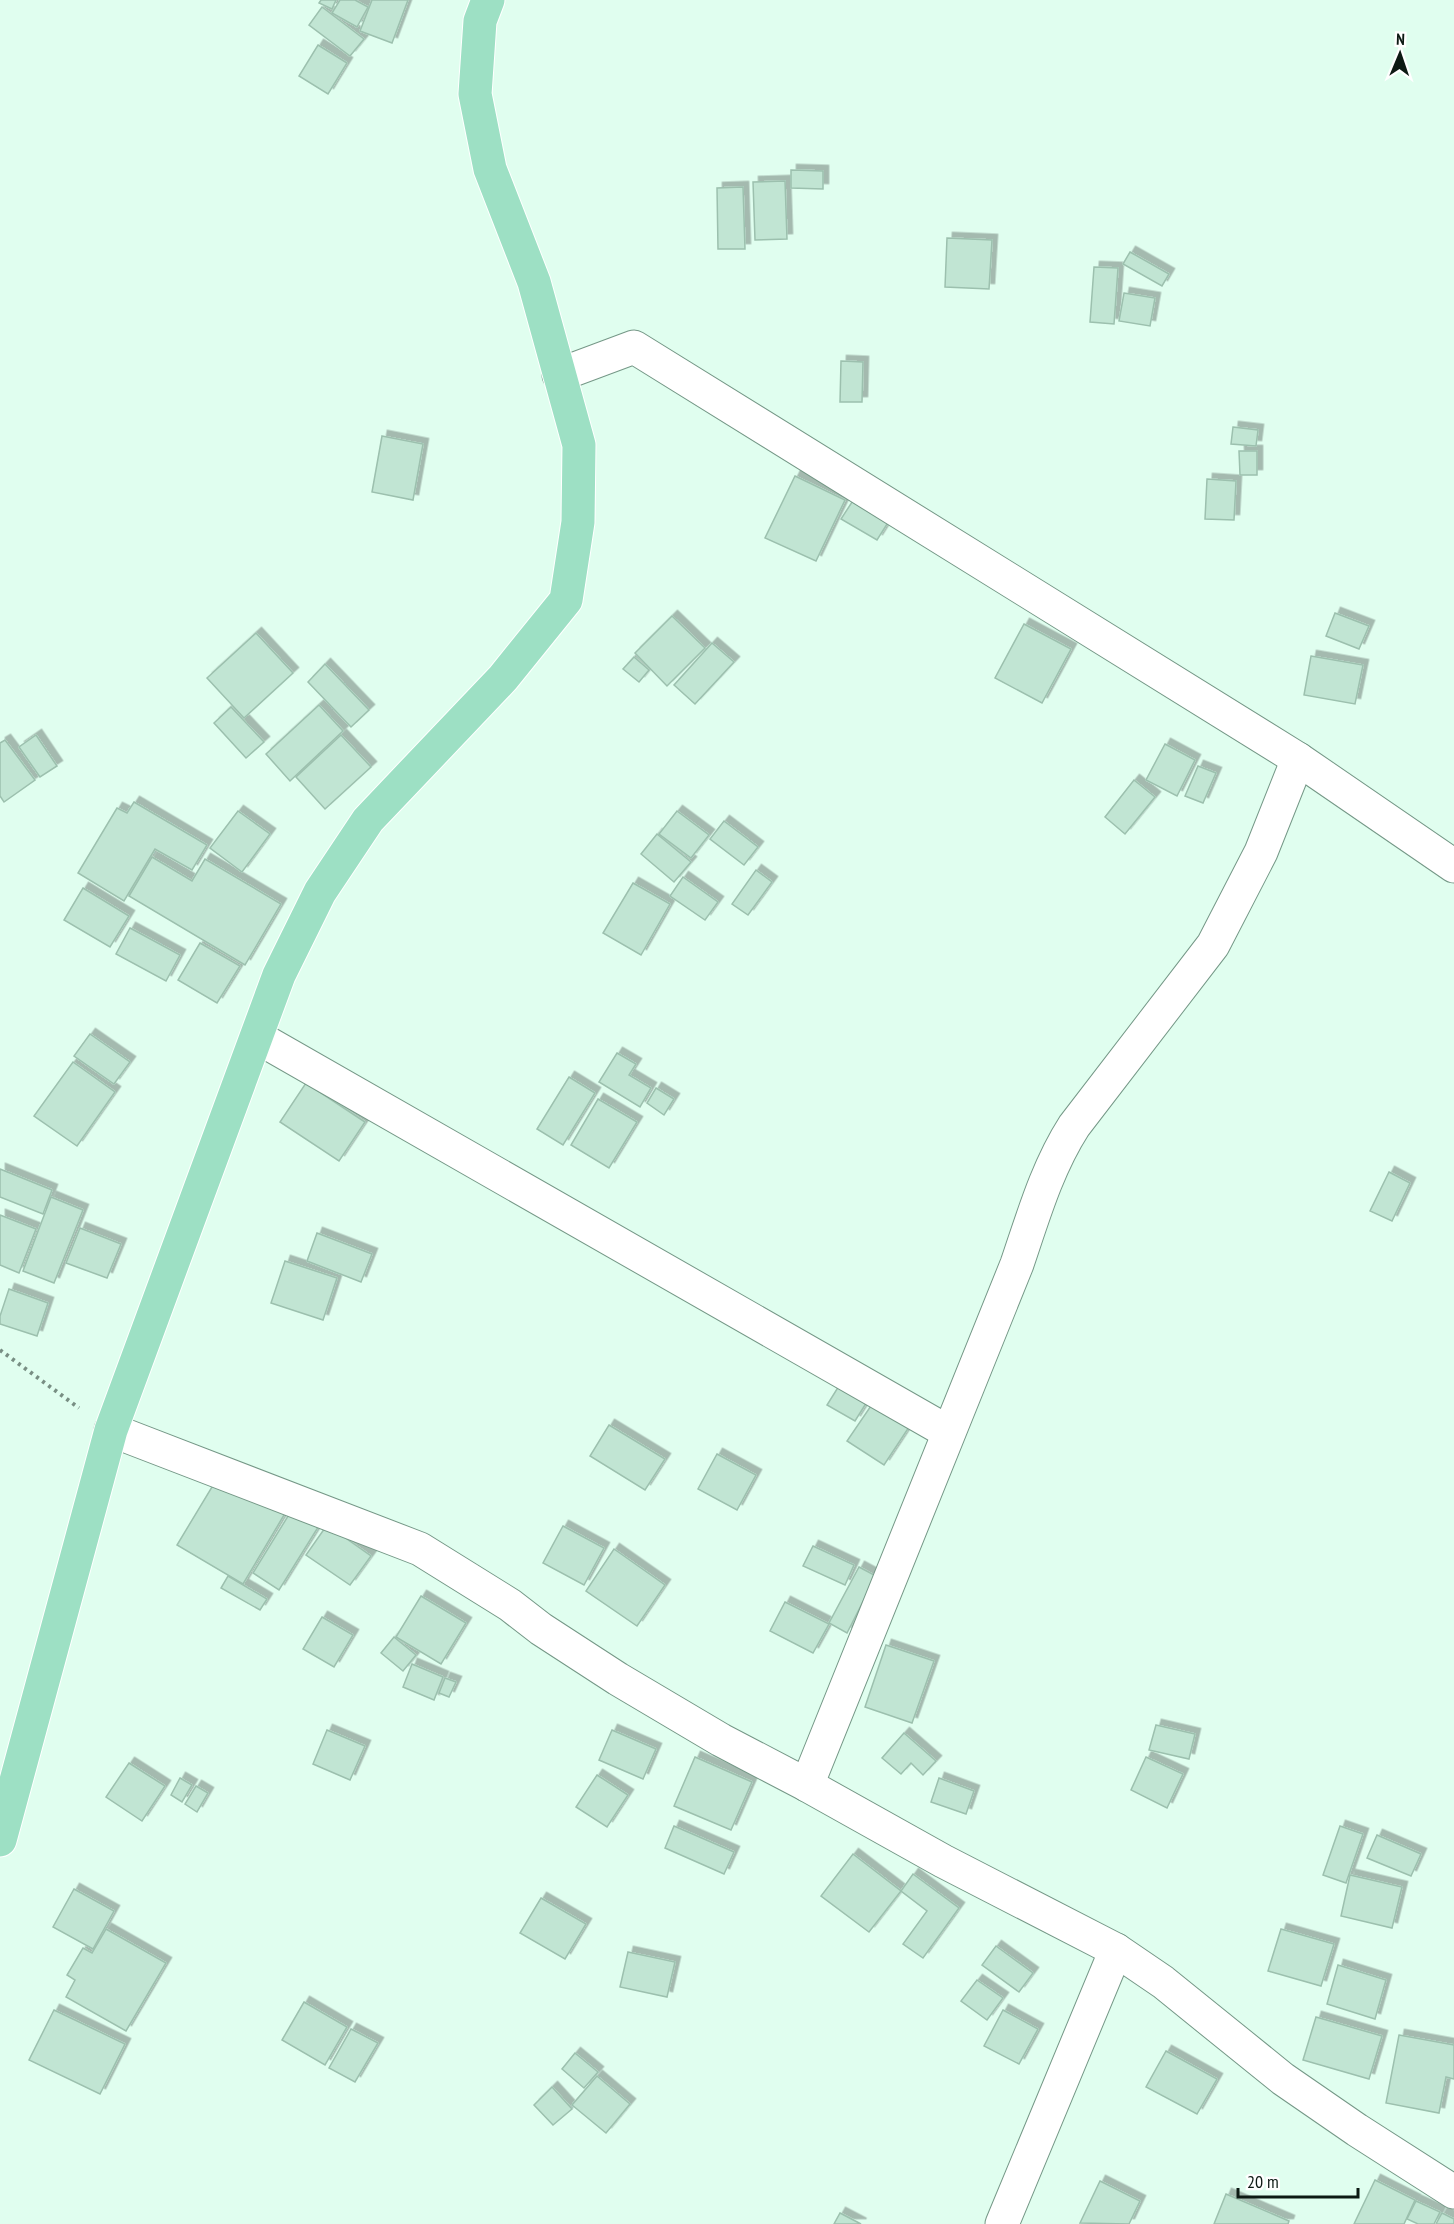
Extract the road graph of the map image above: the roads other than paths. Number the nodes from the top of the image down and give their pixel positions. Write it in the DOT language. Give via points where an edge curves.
graph roads {
  1 [pos="488,0"];
  2 [pos="559,375"];
  3 [pos="1298,759"];
  4 [pos="1454,866"];
  5 [pos="257,1037"];
  6 [pos="111,1430"];
  7 [pos="948,1432"];
  8 [pos="807,1785"];
  9 [pos="0,1840"];
  10 [pos="1116,1950"];
  11 [pos="1454,2192"];
  12 [pos="1002,2224"];
  1 -- 2 [label="main road" via="480,21 475,94 490,169 534,282"];
  2 -- 3 [label="street" via="634,347"];
  2 -- 5 [label="main road" via="579,445 578,522 566,600 503,678 368,820 320,892 279,975"];
  3 -- 4 [label="street"];
  3 -- 7 [label="street" via="1261,852 1213,945 1063,1143"];
  5 -- 6 [label="main road"];
  5 -- 7 [label="street"];
  6 -- 8 [label="street" via="420,1549 618,1679"];
  6 -- 9 [label="main road"];
  7 -- 8 [label="street"];
  8 -- 10 [label="street"];
  10 -- 11 [label="street" via="1163,1982 1283,2079"];
  10 -- 12 [label="street"];
}
